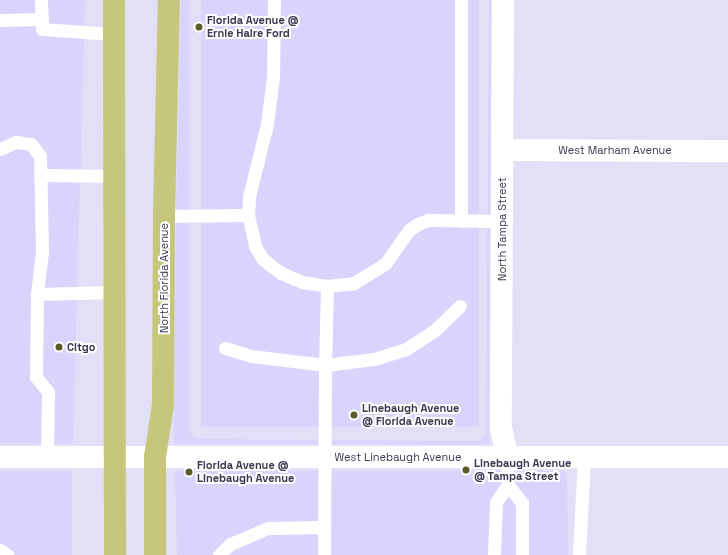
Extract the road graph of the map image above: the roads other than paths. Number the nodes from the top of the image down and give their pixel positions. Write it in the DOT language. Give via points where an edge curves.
graph roads {
  1 [pos="41,0"];
  2 [pos="114,0"];
  3 [pos="169,0"];
  4 [pos="274,0"];
  5 [pos="461,0"];
  6 [pos="503,0"];
  7 [pos="42,19"];
  8 [pos="0,20"];
  9 [pos="114,34"];
  10 [pos="0,149"];
  11 [pos="502,150"];
  12 [pos="728,150"];
  13 [pos="40,175"];
  14 [pos="114,176"];
  15 [pos="248,215"];
  16 [pos="164,216"];
  17 [pos="461,221"];
  18 [pos="502,221"];
  19 [pos="327,286"];
  20 [pos="114,292"];
  21 [pos="37,294"];
  22 [pos="460,306"];
  23 [pos="225,348"];
  24 [pos="325,365"];
  25 [pos="0,457"];
  26 [pos="47,457"];
  27 [pos="115,457"];
  28 [pos="155,457"];
  29 [pos="325,457"];
  30 [pos="507,457"];
  31 [pos="584,457"];
  32 [pos="728,457"];
  33 [pos="508,485"];
  34 [pos="324,527"];
  35 [pos="0,550"];
  36 [pos="7,555"];
  37 [pos="115,555"];
  38 [pos="154,555"];
  39 [pos="219,555"];
  40 [pos="324,555"];
  41 [pos="494,555"];
  42 [pos="522,555"];
  43 [pos="580,555"];
  1 -- 7 [label="lane"];
  2 -- 9 [label="main road"];
  3 -- 16 [label="main road, North Florida Avenue"];
  4 -- 15 [label="lane" via="273,78 267,124 249,197"];
  5 -- 17 [label="lane"];
  6 -- 11 [label="street, North Tampa Street"];
  7 -- 8 [label="lane"];
  7 -- 9 [label="lane" via="42,29"];
  9 -- 14 [label="main road"];
  10 -- 13 [label="lane" via="16,142 31,144 40,156"];
  11 -- 12 [label="street, West Marham Avenue"];
  11 -- 18 [label="street, North Tampa Street"];
  13 -- 14 [label="lane"];
  13 -- 21 [label="lane" via="42,251"];
  14 -- 20 [label="main road"];
  15 -- 16 [label="lane"];
  15 -- 19 [label="lane" via="255,246 262,258 289,278"];
  16 -- 28 [label="main road, North Florida Avenue" via="163,406"];
  17 -- 18 [label="lane"];
  17 -- 19 [label="lane" via="428,220 418,224 409,230 385,264 375,272 354,283"];
  18 -- 30 [label="street, North Tampa Street" via="501,428"];
  19 -- 24 [label="lane"];
  20 -- 21 [label="lane"];
  20 -- 27 [label="main road"];
  21 -- 26 [label="lane" via="36,377 48,392"];
  22 -- 24 [label="lane" via="434,331 406,349 374,359"];
  23 -- 24 [label="lane" via="250,356"];
  24 -- 29 [label="lane"];
  25 -- 26 [label="street, West Linebaugh Avenue"];
  26 -- 27 [label="street, West Linebaugh Avenue"];
  27 -- 28 [label="street, West Linebaugh Avenue"];
  27 -- 37 [label="main road"];
  28 -- 29 [label="street, West Linebaugh Avenue"];
  28 -- 38 [label="main road, North Florida Avenue"];
  29 -- 30 [label="street, West Linebaugh Avenue"];
  29 -- 34 [label="lane"];
  30 -- 31 [label="street, West Linebaugh Avenue"];
  30 -- 33 [label="lane"];
  31 -- 32 [label="street, West Linebaugh Avenue"];
  31 -- 43 [label="lane"];
  33 -- 41 [label="lane" via="496,502"];
  33 -- 42 [label="lane" via="522,503"];
  34 -- 39 [label="lane" via="268,528 230,544"];
  34 -- 40 [label="lane"];
  35 -- 36 [label="lane"];
}
